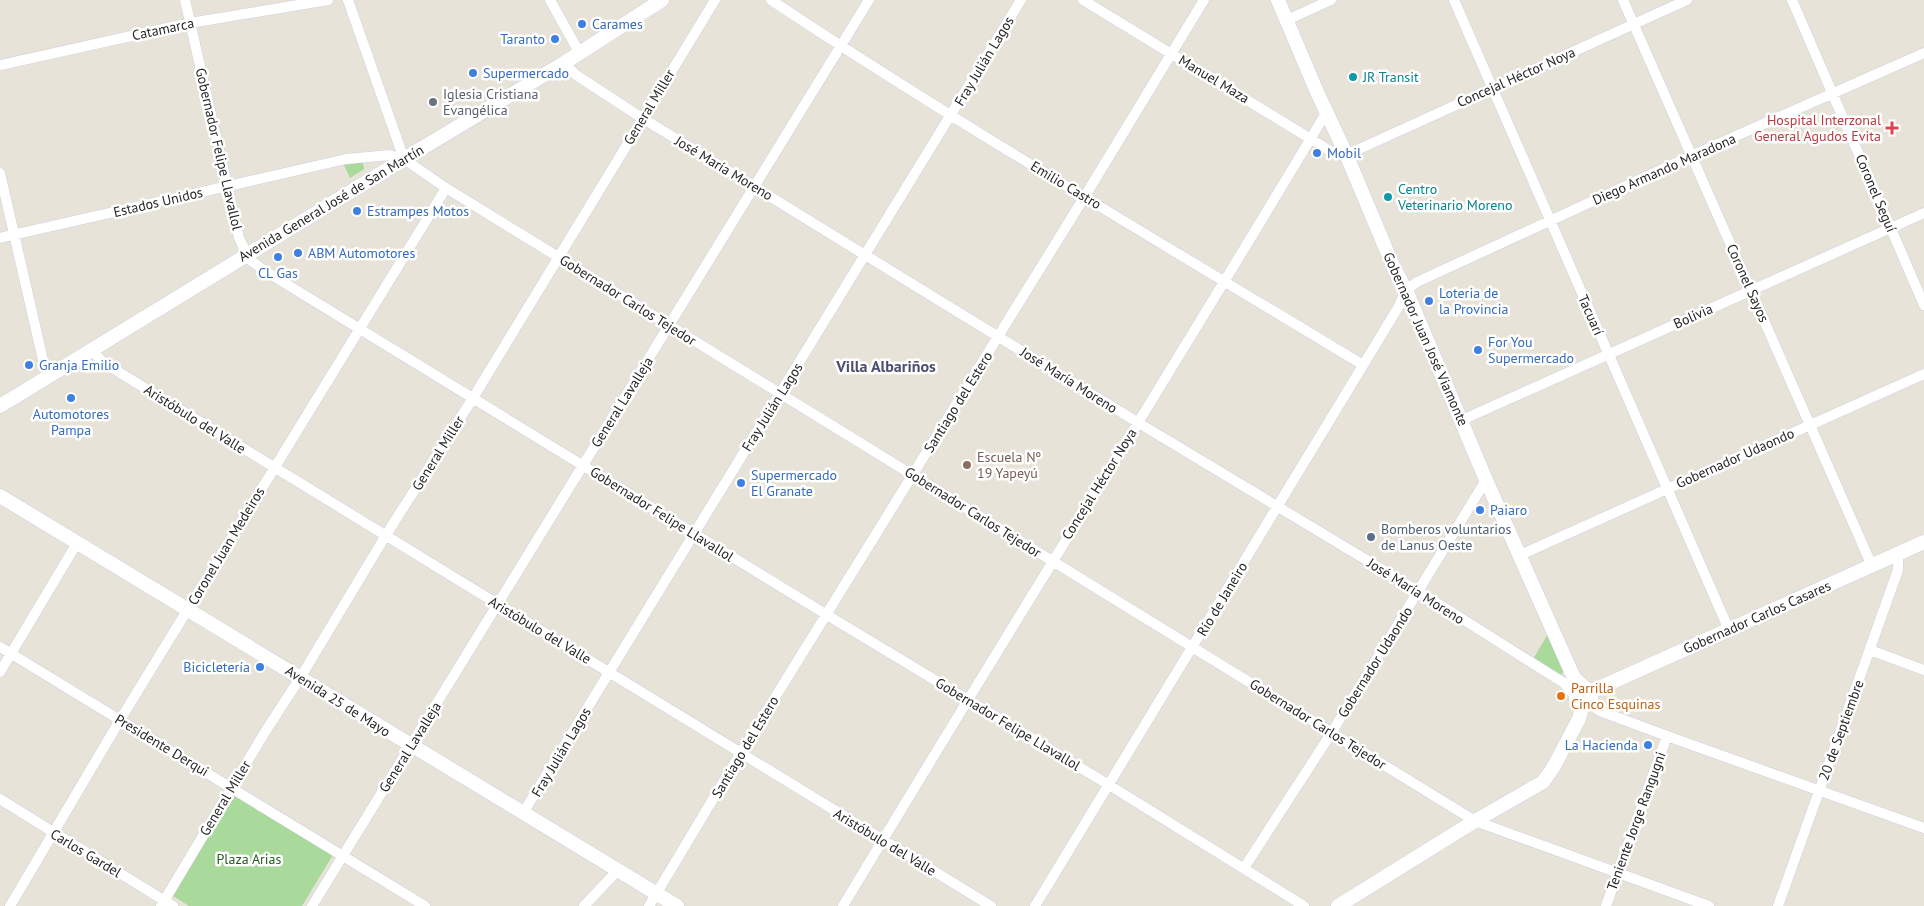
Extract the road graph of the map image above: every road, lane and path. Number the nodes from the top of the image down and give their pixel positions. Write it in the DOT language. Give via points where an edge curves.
graph roads {
  1 [pos="185,0"];
  2 [pos="328,0"];
  3 [pos="348,0"];
  4 [pos="550,0"];
  5 [pos="662,0"];
  6 [pos="715,0"];
  7 [pos="771,0"];
  8 [pos="869,0"];
  9 [pos="1022,0"];
  10 [pos="1083,0"];
  11 [pos="1204,0"];
  12 [pos="1278,0"];
  13 [pos="1331,0"];
  14 [pos="1454,0"];
  15 [pos="1624,0"];
  16 [pos="1687,0"];
  17 [pos="1792,0"];
  18 [pos="1287,20"];
  19 [pos="190,23"];
  20 [pos="1634,24"];
  21 [pos="840,46"];
  22 [pos="580,52"];
  23 [pos="1924,53"];
  24 [pos="1172,54"];
  25 [pos="564,63"];
  26 [pos="0,65"];
  27 [pos="1492,88"];
  28 [pos="1833,93"];
  29 [pos="1326,113"];
  30 [pos="952,115"];
  31 [pos="642,118"];
  32 [pos="1311,139"];
  33 [pos="1346,154"];
  34 [pos="1693,155"];
  35 [pos="404,159"];
  36 [pos="0,173"];
  37 [pos="227,186"];
  38 [pos="754,186"];
  39 [pos="446,188"];
  40 [pos="1085,196"];
  41 [pos="1924,213"];
  42 [pos="1550,220"];
  43 [pos="1891,228"];
  44 [pos="14,234"];
  45 [pos="0,238"];
  46 [pos="247,254"];
  47 [pos="865,255"];
  48 [pos="559,257"];
  49 [pos="1225,282"];
  50 [pos="1406,290"];
  51 [pos="1751,290"];
  52 [pos="1924,305"];
  53 [pos="670,326"];
  54 [pos="359,330"];
  55 [pos="998,337"];
  56 [pos="92,351"];
  57 [pos="1608,354"];
  58 [pos="1363,365"];
  59 [pos="1924,374"];
  60 [pos="49,375"];
  61 [pos="780,394"];
  62 [pos="473,398"];
  63 [pos="0,406"];
  64 [pos="1462,420"];
  65 [pos="1137,422"];
  66 [pos="1810,424"];
  67 [pos="583,465"];
  68 [pos="274,468"];
  69 [pos="913,474"];
  70 [pos="1486,480"];
  71 [pos="1666,489"];
  72 [pos="0,496"];
  73 [pos="1277,507"];
  74 [pos="694,533"];
  75 [pos="386,535"];
  76 [pos="1924,542"];
  77 [pos="77,543"];
  78 [pos="1898,554"];
  79 [pos="1520,555"];
  80 [pos="1052,560"];
  81 [pos="1872,566"];
  82 [pos="1418,591"];
  83 [pos="498,605"];
  84 [pos="188,609"];
  85 [pos="826,616"];
  86 [pos="1728,630"];
  87 [pos="1194,647"];
  88 [pos="0,648"];
  89 [pos="1870,650"];
  90 [pos="11,654"];
  91 [pos="1924,670"];
  92 [pos="0,672"];
  93 [pos="609,673"];
  94 [pos="300,678"];
  95 [pos="1583,696"];
  96 [pos="968,700"];
  97 [pos="120,720"];
  98 [pos="1332,732"];
  99 [pos="1667,736"];
  100 [pos="411,746"];
  101 [pos="740,754"];
  102 [pos="1109,785"];
  103 [pos="231,787"];
  104 [pos="1819,790"];
  105 [pos="0,799"];
  106 [pos="523,813"];
  107 [pos="1475,821"];
  108 [pos="1924,828"];
  109 [pos="53,833"];
  110 [pos="882,840"];
  111 [pos="344,855"];
  112 [pos="1244,868"];
  113 [pos="618,870"];
  114 [pos="1617,874"];
  115 [pos="657,894"];
  116 [pos="162,903"];
  117 [pos="10,906"];
  118 [pos="174,906"];
  119 [pos="312,906"];
  120 [pos="425,906"];
  121 [pos="584,906"];
  122 [pos="649,906"];
  123 [pos="677,906"];
  124 [pos="843,906"];
  125 [pos="991,906"];
  126 [pos="1035,906"];
  127 [pos="1304,906"];
  128 [pos="1338,906"];
  129 [pos="1606,906"];
  130 [pos="1709,906"];
  131 [pos="1778,906"];
  1 -- 19 [label="street, Gobernador Felipe Llavallol"];
  2 -- 19 [label="street, Catamarca"];
  3 -- 35 [label="street"];
  4 -- 22 [label="street"];
  5 -- 22 [label="main road, Avenida General José de San Martín"];
  6 -- 31 [label="street, General Miller"];
  7 -- 21 [label="street, Emilio Castro"];
  8 -- 21 [label="street, General Lavalleja"];
  9 -- 30 [label="street, Fray Julián Lagos"];
  10 -- 24 [label="street, Manuel Maza"];
  11 -- 24 [label="street, Santiago del Estero"];
  12 -- 18 [label="main road, Gobernador Juan José Viamonte"];
  13 -- 18 [label="street"];
  14 -- 27 [label="street, Tacuarí"];
  15 -- 20 [label="street, Coronel Sayos"];
  16 -- 20 [label="street, Concejal Héctor Noya"];
  17 -- 28 [label="street, Coronel Seguí"];
  18 -- 29 [label="main road, Gobernador Juan José Viamonte"];
  19 -- 26 [label="street, Catamarca"];
  19 -- 37 [label="street, Gobernador Felipe Llavallol"];
  20 -- 27 [label="street, Concejal Héctor Noya"];
  20 -- 34 [label="street, Coronel Sayos"];
  21 -- 30 [label="street, Emilio Castro"];
  21 -- 38 [label="street, General Lavalleja"];
  22 -- 25 [label="main road, Avenida General José de San Martín"];
  23 -- 28 [label="street, Diego Armando Maradona"];
  24 -- 32 [label="street, Manuel Maza"];
  24 -- 40 [label="street, Santiago del Estero"];
  25 -- 31 [label="street, José María Moreno" via="576,75"];
  25 -- 35 [label="main road, Avenida General José de San Martín"];
  27 -- 33 [label="street, Concejal Héctor Noya"];
  27 -- 42 [label="street, Tacuarí"];
  28 -- 34 [label="street, Diego Armando Maradona"];
  28 -- 43 [label="street, Coronel Seguí"];
  29 -- 32 [label="street, Concejal Héctor Noya"];
  29 -- 33 [label="main road, Gobernador Juan José Viamonte"];
  30 -- 40 [label="street, Emilio Castro"];
  30 -- 47 [label="street, Fray Julián Lagos"];
  31 -- 38 [label="street, José María Moreno"];
  31 -- 48 [label="street, General Miller"];
  32 -- 33 [label="street, Manuel Maza" via="1332,152"];
  32 -- 49 [label="street, Concejal Héctor Noya"];
  33 -- 50 [label="main road, Gobernador Juan José Viamonte"];
  34 -- 42 [label="street, Diego Armando Maradona"];
  34 -- 51 [label="street, Coronel Sayos"];
  35 -- 37 [label="street, Estados Unidos" via="390,155 361,157"];
  35 -- 39 [label="street, Gobernador Carlos Tejedor"];
  35 -- 46 [label="main road, Avenida General José de San Martín"];
  36 -- 44 [label="street"];
  37 -- 44 [label="street, Estados Unidos"];
  37 -- 46 [label="street, Gobernador Felipe Llavallol" via="239,238"];
  38 -- 47 [label="street, José María Moreno"];
  38 -- 53 [label="street, General Lavalleja"];
  39 -- 48 [label="street, Gobernador Carlos Tejedor"];
  39 -- 54 [label="street, Coronel Juan Medeiros"];
  40 -- 49 [label="street, Emilio Castro"];
  40 -- 55 [label="street, Santiago del Estero"];
  41 -- 43 [label="street, Bolivia"];
  42 -- 50 [label="street, Diego Armando Maradona"];
  42 -- 57 [label="street, Tacuarí"];
  43 -- 51 [label="street, Bolivia"];
  43 -- 52 [label="street, Coronel Seguí"];
  44 -- 45 [label="street, Estados Unidos"];
  44 -- 60 [label="street"];
  46 -- 54 [label="street, Gobernador Felipe Llavallol" via="265,271"];
  46 -- 56 [label="main road, Avenida General José de San Martín"];
  47 -- 55 [label="street, José María Moreno"];
  47 -- 61 [label="street, Fray Julián Lagos"];
  48 -- 53 [label="street, Gobernador Carlos Tejedor"];
  48 -- 62 [label="street, General Miller"];
  49 -- 58 [label="street, Emilio Castro"];
  49 -- 65 [label="street, Concejal Héctor Noya"];
  50 -- 58 [label="street, Río de Janeiro"];
  50 -- 64 [label="main road, Gobernador Juan José Viamonte"];
  51 -- 57 [label="street, Bolivia"];
  51 -- 66 [label="street, Coronel Sayos"];
  53 -- 61 [label="street, Gobernador Carlos Tejedor"];
  53 -- 67 [label="street, General Lavalleja"];
  54 -- 62 [label="street, Gobernador Felipe Llavallol"];
  54 -- 68 [label="street, Coronel Juan Medeiros"];
  55 -- 65 [label="street, José María Moreno"];
  55 -- 69 [label="street, Santiago del Estero"];
  56 -- 60 [label="main road, Avenida General José de San Martín"];
  56 -- 68 [label="street, Aristóbulo del Valle" via="104,363"];
  57 -- 64 [label="street, Bolivia"];
  57 -- 71 [label="street, Tacuarí"];
  58 -- 73 [label="street, Río de Janeiro"];
  59 -- 66 [label="street, Gobernador Udaondo"];
  60 -- 63 [label="main road, Avenida General José de San Martín"];
  61 -- 69 [label="street, Gobernador Carlos Tejedor"];
  61 -- 74 [label="street, Fray Julián Lagos"];
  62 -- 67 [label="street, Gobernador Felipe Llavallol"];
  62 -- 75 [label="street, General Miller"];
  64 -- 70 [label="main road, Gobernador Juan José Viamonte"];
  65 -- 73 [label="street, José María Moreno"];
  65 -- 80 [label="street, Concejal Héctor Noya"];
  66 -- 71 [label="street, Gobernador Udaondo"];
  66 -- 81 [label="street, Coronel Sayos"];
  67 -- 74 [label="street, Gobernador Felipe Llavallol"];
  67 -- 83 [label="street, General Lavalleja"];
  68 -- 75 [label="street, Aristóbulo del Valle"];
  68 -- 84 [label="street, Coronel Juan Medeiros"];
  69 -- 80 [label="street, Gobernador Carlos Tejedor"];
  69 -- 85 [label="street, Santiago del Estero"];
  70 -- 79 [label="main road, Gobernador Juan José Viamonte"];
  70 -- 82 [label="street, Gobernador Udaondo"];
  71 -- 79 [label="street, Gobernador Udaondo"];
  71 -- 86 [label="street, Tacuarí"];
  72 -- 77 [label="main road, Avenida 25 de Mayo"];
  73 -- 82 [label="street, José María Moreno"];
  73 -- 87 [label="street, Río de Janeiro"];
  74 -- 85 [label="street, Gobernador Felipe Llavallol"];
  74 -- 93 [label="street, Fray Julián Lagos"];
  75 -- 83 [label="street, Aristóbulo del Valle"];
  75 -- 94 [label="street, General Miller"];
  76 -- 78 [label="main road, Gobernador Carlos Casares"];
  77 -- 84 [label="main road, Avenida 25 de Mayo"];
  77 -- 90 [label="street"];
  78 -- 81 [label="main road, Gobernador Carlos Casares"];
  78 -- 89 [label="street, 20 de Septiembre" via="1898,570"];
  79 -- 95 [label="main road, Gobernador Juan José Viamonte"];
  80 -- 87 [label="street, Gobernador Carlos Tejedor"];
  80 -- 96 [label="street, Concejal Héctor Noya"];
  81 -- 86 [label="main road, Gobernador Carlos Casares"];
  82 -- 95 [label="street, José María Moreno"];
  82 -- 98 [label="street, Gobernador Udaondo"];
  83 -- 93 [label="street, Aristóbulo del Valle"];
  83 -- 100 [label="street, General Lavalleja"];
  84 -- 94 [label="main road, Avenida 25 de Mayo"];
  84 -- 97 [label="street, Coronel Juan Medeiros"];
  85 -- 96 [label="street, Gobernador Felipe Llavallol"];
  85 -- 101 [label="street, Santiago del Estero"];
  86 -- 95 [label="main road, Gobernador Carlos Casares"];
  87 -- 98 [label="street, Gobernador Carlos Tejedor"];
  87 -- 102 [label="street, Río de Janeiro"];
  88 -- 90 [label="street, Presidente Derqui"];
  89 -- 91 [label="street"];
  89 -- 104 [label="street, 20 de Septiembre"];
  90 -- 92 [label="street"];
  90 -- 97 [label="street, Presidente Derqui"];
  93 -- 101 [label="street, Aristóbulo del Valle"];
  93 -- 106 [label="street, Fray Julián Lagos"];
  94 -- 100 [label="main road, Avenida 25 de Mayo"];
  94 -- 103 [label="street, General Miller"];
  95 -- 99 [label="street, José María Moreno" via="1600,711"];
  95 -- 107 [label="main road" via="1579,719 1543,782"];
  96 -- 102 [label="street, Gobernador Felipe Llavallol"];
  96 -- 110 [label="street, Concejal Héctor Noya"];
  97 -- 103 [label="street, Presidente Derqui"];
  97 -- 109 [label="street, Coronel Juan Medeiros"];
  98 -- 107 [label="street, Gobernador Carlos Tejedor"];
  98 -- 112 [label="street, Gobernador Udaondo"];
  99 -- 104 [label="street, José María Moreno"];
  99 -- 114 [label="street, Teniente Jorge Rangugni"];
  100 -- 106 [label="main road, Avenida 25 de Mayo"];
  100 -- 111 [label="street, General Lavalleja"];
  101 -- 110 [label="street, Aristóbulo del Valle"];
  101 -- 115 [label="street, Santiago del Estero"];
  102 -- 112 [label="street, Gobernador Felipe Llavallol"];
  102 -- 126 [label="street, Río de Janeiro"];
  103 -- 111 [label="street, Presidente Derqui"];
  103 -- 116 [label="street, General Miller"];
  104 -- 108 [label="street, José María Moreno"];
  104 -- 131 [label="street, 20 de Septiembre"];
  105 -- 109 [label="street, Carlos Gardel"];
  106 -- 113 [label="main road, Avenida 25 de Mayo"];
  107 -- 114 [label="street, Gobernador Carlos Tejedor"];
  107 -- 128 [label="main road"];
  109 -- 116 [label="street, Carlos Gardel"];
  109 -- 117 [label="street, Coronel Juan Medeiros"];
  110 -- 124 [label="street, Concejal Héctor Noya"];
  110 -- 125 [label="street, Aristóbulo del Valle"];
  111 -- 119 [label="street, General Lavalleja"];
  111 -- 120 [label="street, Presidente Derqui"];
  112 -- 127 [label="street, Gobernador Felipe Llavallol"];
  113 -- 115 [label="main road, Avenida 25 de Mayo"];
  113 -- 121 [label="street"];
  114 -- 129 [label="street, Teniente Jorge Rangugni"];
  114 -- 130 [label="street, Gobernador Carlos Tejedor"];
  115 -- 122 [label="street, Santiago del Estero"];
  115 -- 123 [label="main road, Avenida 25 de Mayo"];
  116 -- 118 [label="street, Carlos Gardel"];
}
